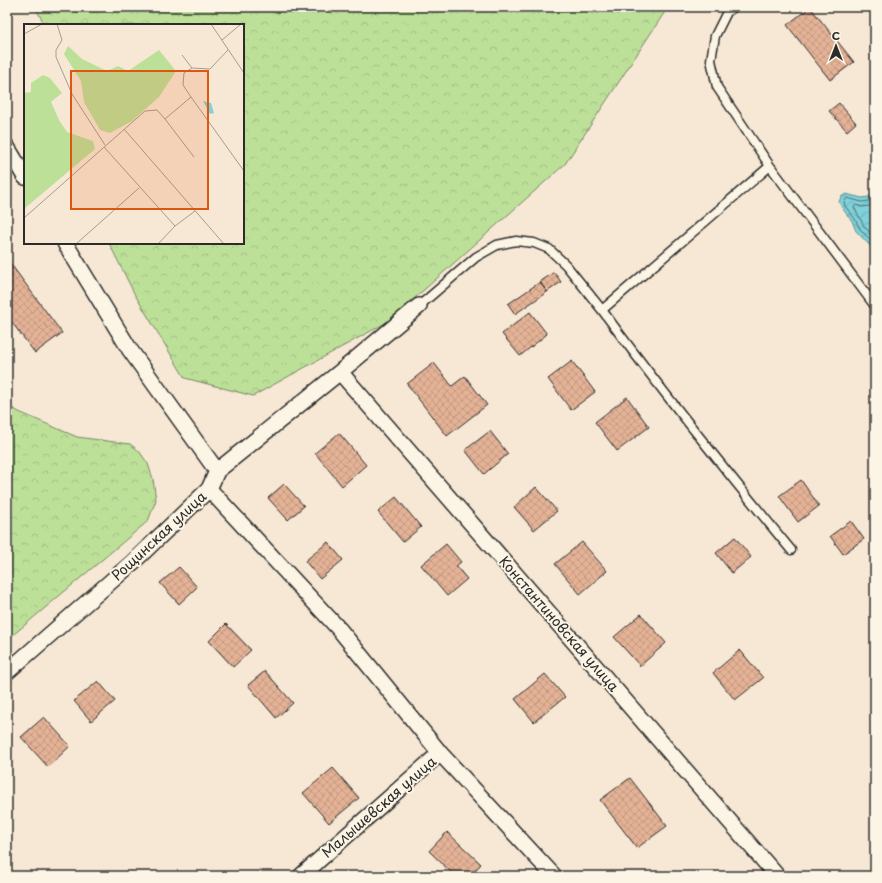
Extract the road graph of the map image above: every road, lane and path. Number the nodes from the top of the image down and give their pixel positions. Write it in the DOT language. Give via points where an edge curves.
graph roads {
  1 [pos="734,7"];
  2 [pos="7,147"];
  3 [pos="770,166"];
  4 [pos="24,175"];
  5 [pos="66,244"];
  6 [pos="419,306"];
  7 [pos="875,306"];
  8 [pos="602,310"];
  9 [pos="340,372"];
  10 [pos="217,471"];
  11 [pos="209,489"];
  12 [pos="791,550"];
  13 [pos="7,672"];
  14 [pos="440,753"];
  15 [pos="301,876"];
  16 [pos="554,876"];
  17 [pos="777,876"];
  1 -- 3 [label="lane" via="727,12 714,36 711,60 718,87"];
  2 -- 4 [label="street"];
  3 -- 7 [label="lane"];
  3 -- 8 [label="lane"];
  5 -- 10 [label="street" via="130,350"];
  6 -- 8 [label="lane" via="476,257 497,245 516,241 549,249"];
  6 -- 9 [label="street, Рощинская улица"];
  8 -- 12 [label="lane" via="636,357"];
  9 -- 10 [label="street, Рощинская улица"];
  9 -- 17 [label="street, Константиновская улица"];
  10 -- 11 [label="street, Рощинская улица"];
  11 -- 13 [label="street, Рощинская улица" via="132,563"];
  11 -- 14 [label="street" via="339,629"];
  14 -- 15 [label="street, Малышевская улица"];
  14 -- 16 [label="street"];
}
